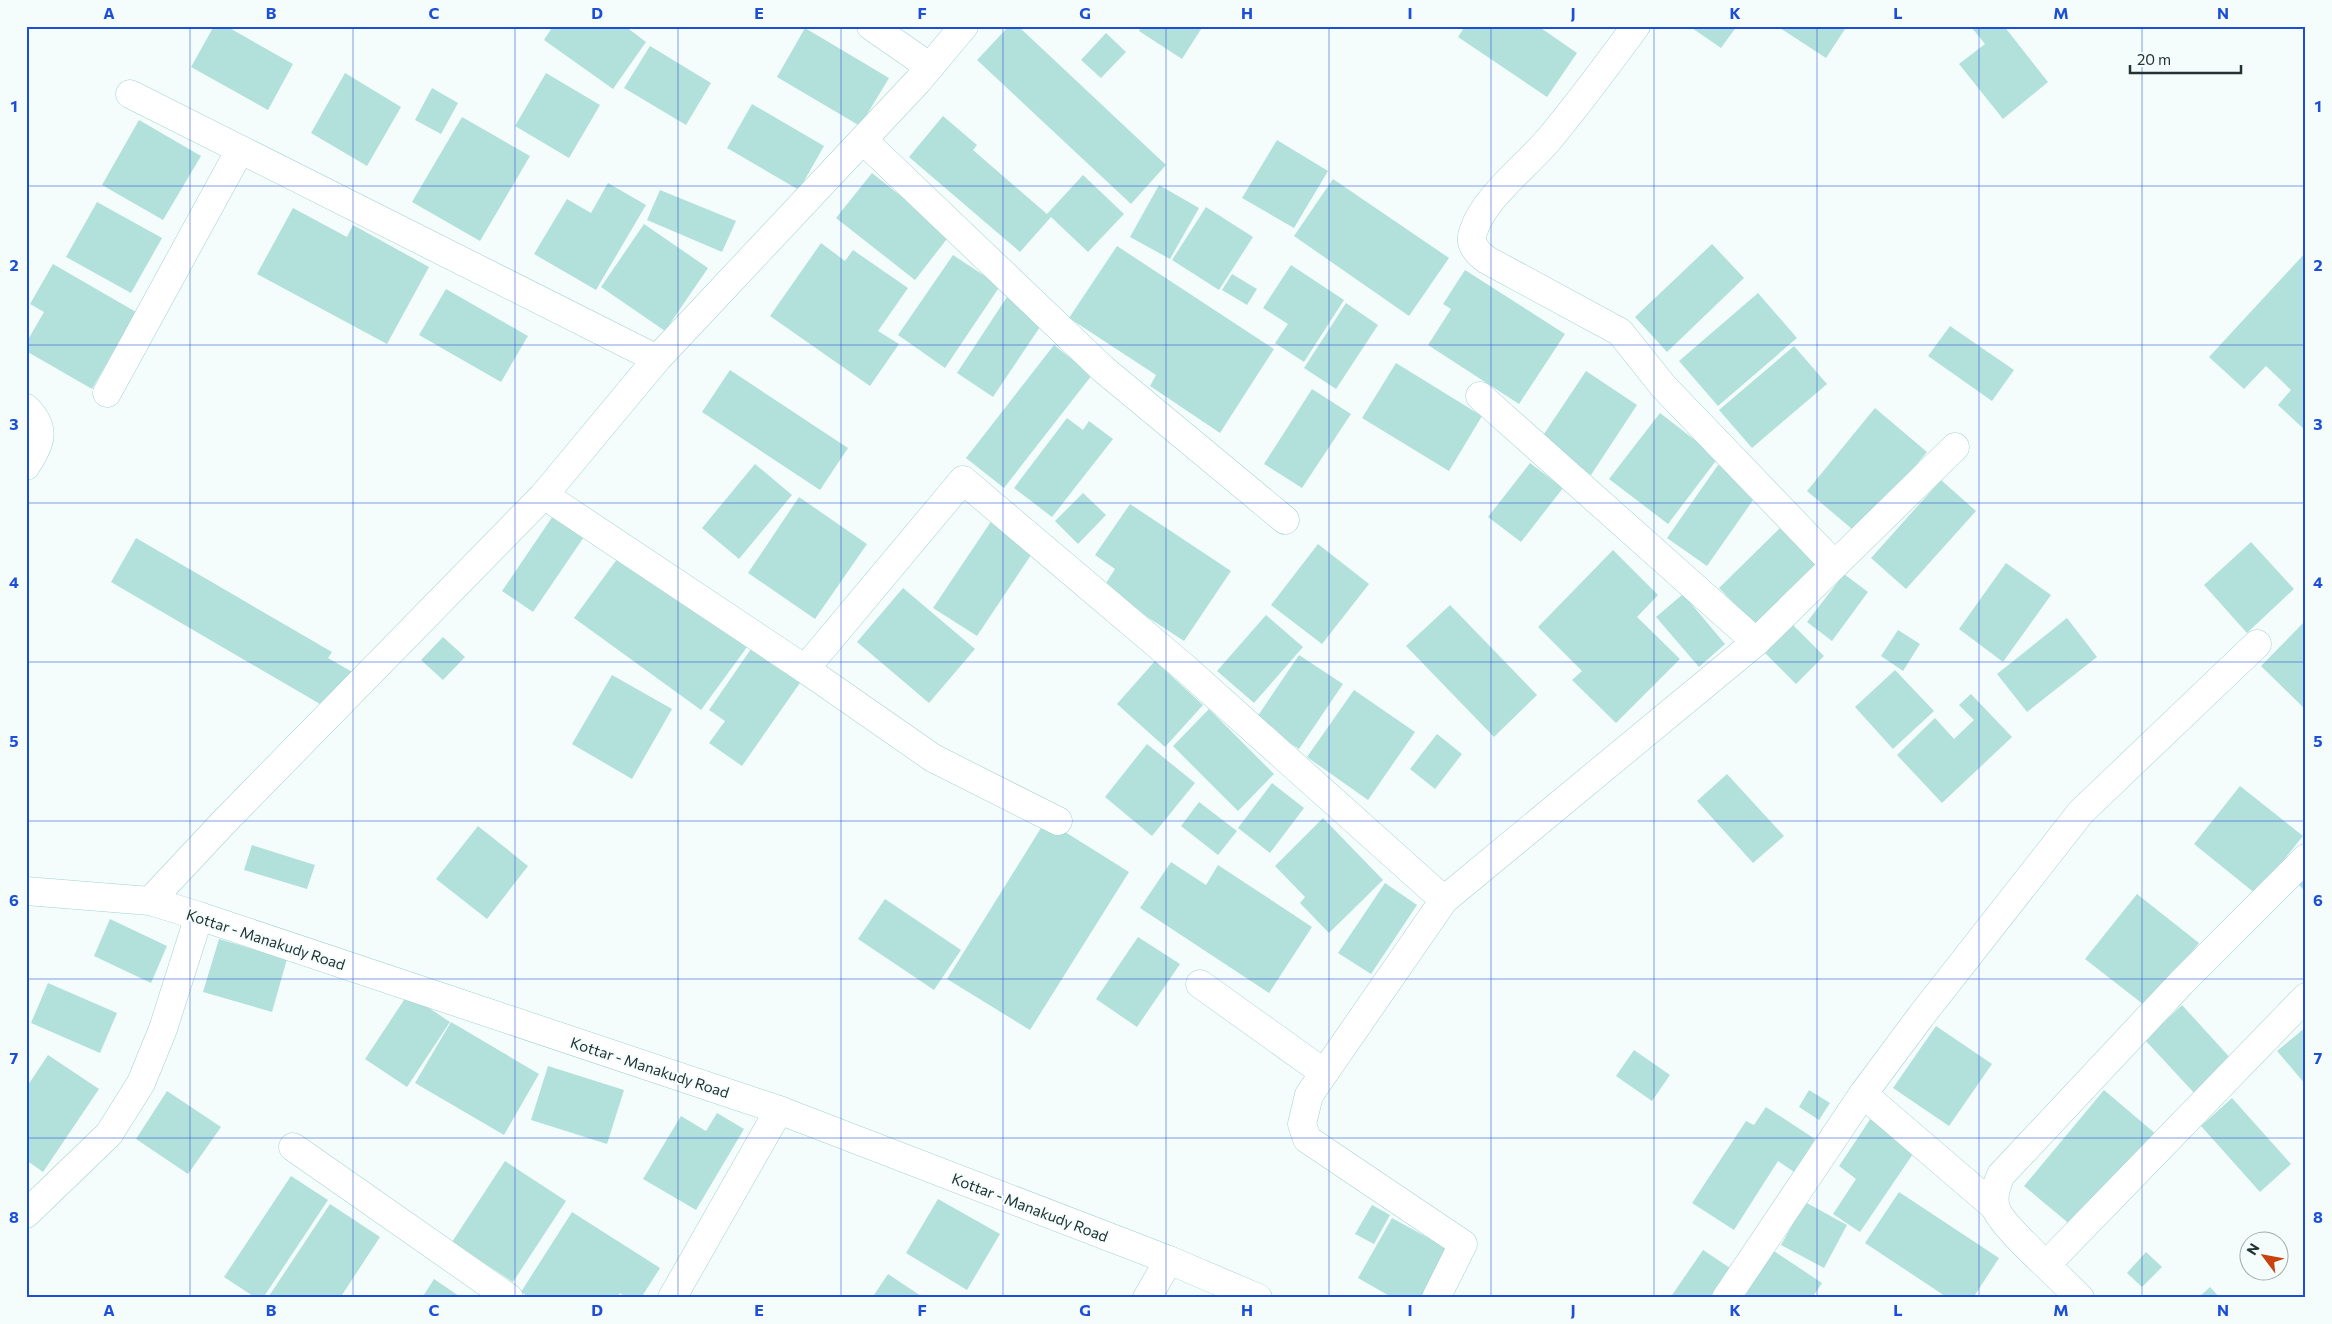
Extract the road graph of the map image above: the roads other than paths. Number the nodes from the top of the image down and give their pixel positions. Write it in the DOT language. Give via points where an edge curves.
graph roads {
  1 [pos="871,26"];
  2 [pos="964,26"];
  3 [pos="1636,26"];
  4 [pos="930,67"];
  5 [pos="130,94"];
  6 [pos="864,140"];
  7 [pos="240,150"];
  8 [pos="657,360"];
  9 [pos="106,393"];
  10 [pos="1480,396"];
  11 [pos="26,408"];
  12 [pos="1955,447"];
  13 [pos="26,466"];
  14 [pos="544,495"];
  15 [pos="1285,520"];
  16 [pos="1834,564"];
  17 [pos="1756,642"];
  18 [pos="2257,644"];
  19 [pos="804,670"];
  20 [pos="1058,821"];
  21 [pos="2306,858"];
  22 [pos="28,888"];
  23 [pos="1444,900"];
  24 [pos="150,901"];
  25 [pos="200,916"];
  26 [pos="1200,984"];
  27 [pos="2306,997"];
  28 [pos="1324,1072"];
  29 [pos="1863,1094"];
  30 [pos="779,1110"];
  31 [pos="294,1147"];
  32 [pos="1996,1208"];
  33 [pos="26,1214"];
  34 [pos="1168,1260"];
  35 [pos="2047,1264"];
  36 [pos="509,1298"];
  37 [pos="672,1298"];
  38 [pos="1147,1298"];
  39 [pos="1258,1298"];
  40 [pos="1436,1298"];
  41 [pos="1726,1298"];
  42 [pos="2080,1298"];
  1 -- 4 [label="street"];
  2 -- 4 [label="street"];
  3 -- 16 [label="street" via="1549,140 1483,212 1472,234 1473,244 1487,260 1620,332 1663,386"];
  4 -- 6 [label="street"];
  5 -- 7 [label="street"];
  6 -- 8 [label="street"];
  6 -- 15 [label="street" via="1104,369"];
  7 -- 8 [label="street"];
  7 -- 9 [label="street"];
  8 -- 14 [label="street"];
  10 -- 17 [label="street"];
  11 -- 13 [label="street" via="37,419 40,442"];
  12 -- 16 [label="street"];
  14 -- 19 [label="street"];
  14 -- 24 [label="street"];
  16 -- 17 [label="street"];
  17 -- 23 [label="street"];
  18 -- 29 [label="street" via="2081,812"];
  19 -- 20 [label="street" via="933,758"];
  19 -- 23 [label="street" via="964,480 1185,668"];
  21 -- 32 [label="street" via="2181,983 2007,1168 1996,1185"];
  22 -- 24 [label="street, Kottar - Manakudy Road"];
  23 -- 28 [label="street"];
  24 -- 25 [label="street, Kottar - Manakudy Road"];
  25 -- 30 [label="street, Kottar - Manakudy Road"];
  25 -- 33 [label="street" via="163,1029 141,1083 109,1134"];
  26 -- 28 [label="street"];
  27 -- 35 [label="street"];
  28 -- 40 [label="street" via="1309,1094 1305,1109 1302,1124 1307,1139 1463,1244"];
  29 -- 32 [label="street"];
  29 -- 41 [label="street"];
  30 -- 34 [label="street, Kottar - Manakudy Road"];
  30 -- 37 [label="street"];
  31 -- 36 [label="street"];
  32 -- 35 [label="street" via="2001,1220"];
  34 -- 38 [label="street"];
  34 -- 39 [label="street, Kottar - Manakudy Road"];
  35 -- 42 [label="street"];
}
